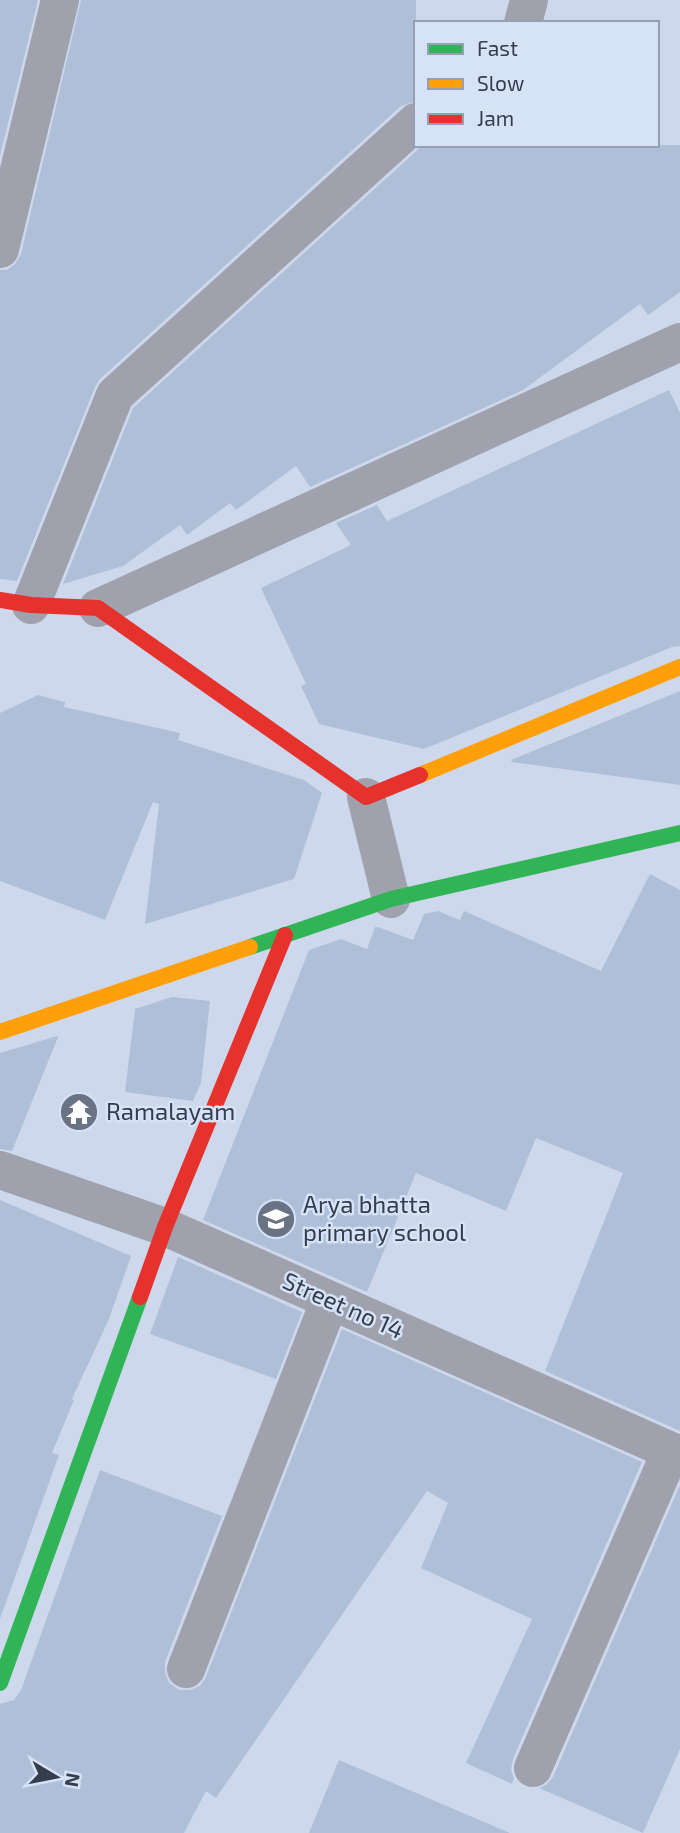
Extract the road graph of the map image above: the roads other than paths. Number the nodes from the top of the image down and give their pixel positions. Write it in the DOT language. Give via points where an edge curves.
graph roads {
  1 [pos="60,0"];
  2 [pos="529,0"];
  3 [pos="524,21"];
  4 [pos="414,124"];
  5 [pos="0,249"];
  6 [pos="680,342"];
  7 [pos="16,603"];
  8 [pos="98,608"];
  9 [pos="680,667"];
  10 [pos="366,797"];
  11 [pos="680,833"];
  12 [pos="391,899"];
  13 [pos="285,935"];
  14 [pos="0,1032"];
  15 [pos="0,1170"];
  16 [pos="165,1227"];
  17 [pos="330,1300"];
  18 [pos="675,1453"];
  19 [pos="186,1669"];
  20 [pos="0,1683"];
  21 [pos="533,1768"];
  1 -- 5 [label="street"];
  2 -- 3 [label="street"];
  4 -- 7 [label="street" via="115,395"];
  6 -- 8 [label="street"];
  7 -- 8 [label="street"];
  8 -- 10 [label="street"];
  9 -- 10 [label="street"];
  10 -- 12 [label="street"];
  11 -- 12 [label="street"];
  12 -- 13 [label="street"];
  13 -- 14 [label="street"];
  13 -- 16 [label="street"];
  15 -- 16 [label="street, Street no 14"];
  16 -- 17 [label="street, Street no 14"];
  16 -- 20 [label="street"];
  17 -- 18 [label="street, Street no 14"];
  17 -- 19 [label="street"];
  18 -- 21 [label="street"];
}
